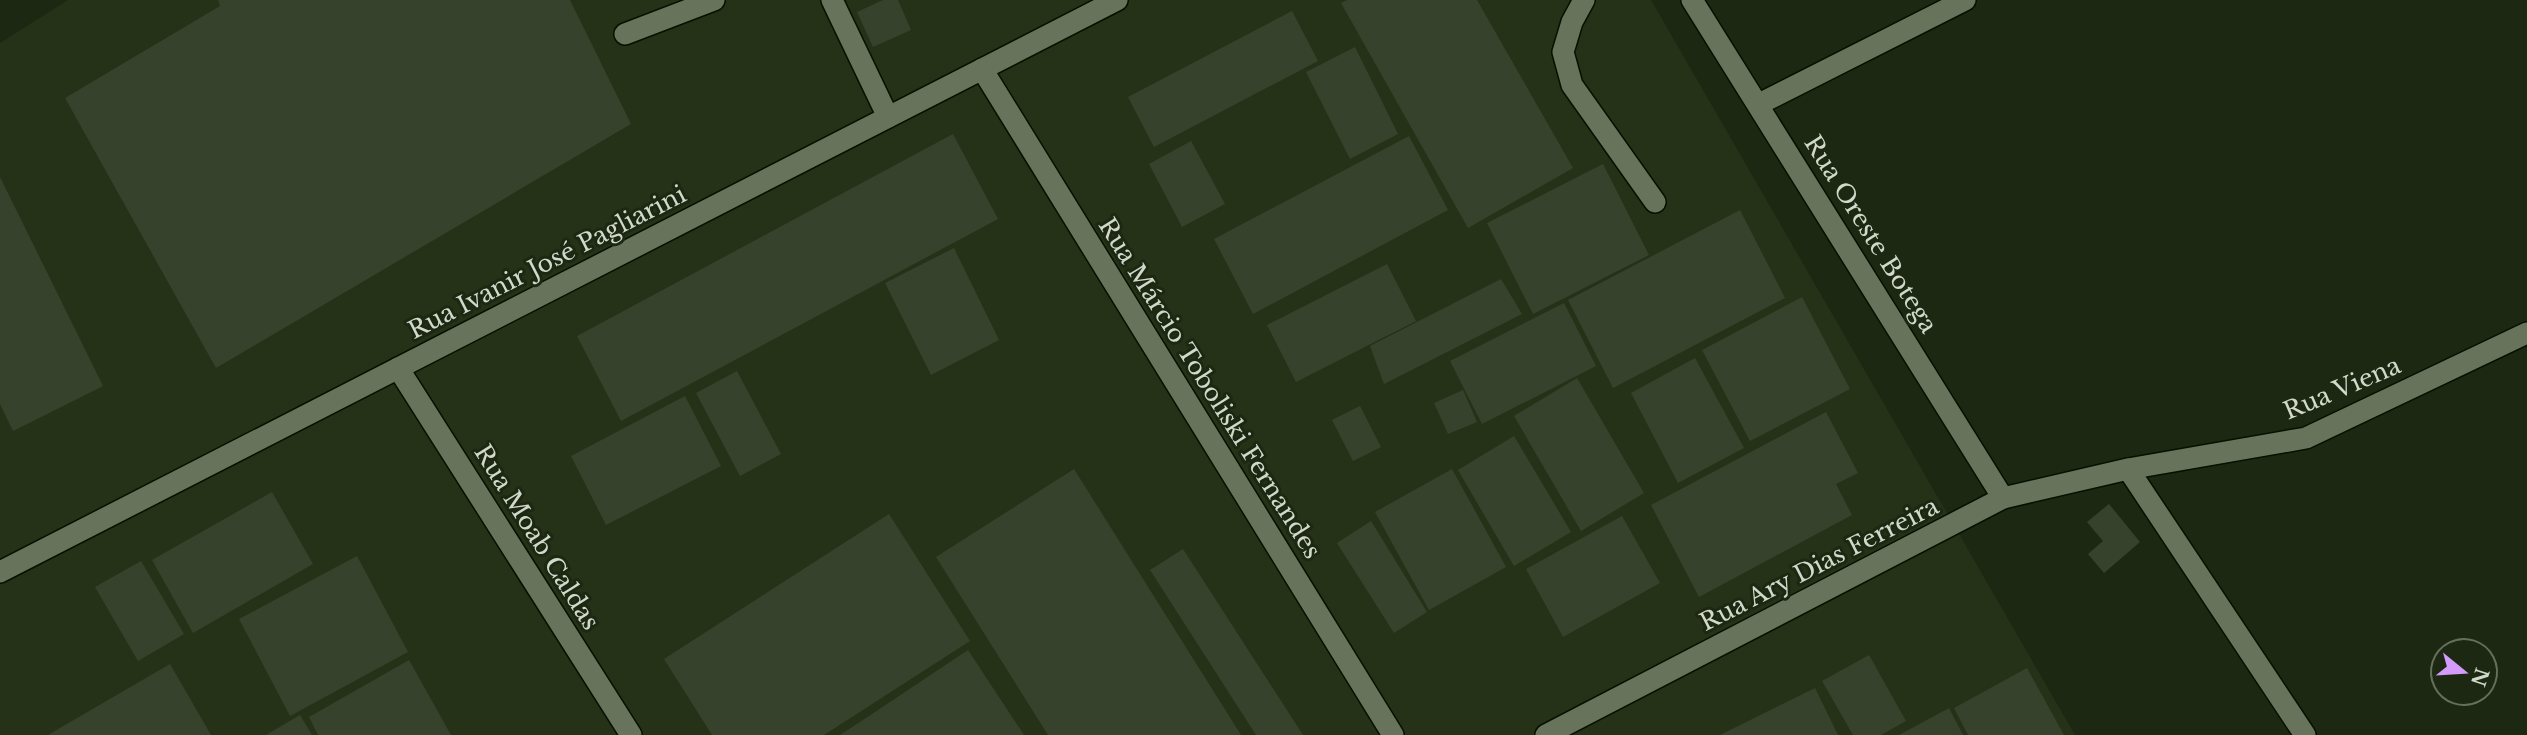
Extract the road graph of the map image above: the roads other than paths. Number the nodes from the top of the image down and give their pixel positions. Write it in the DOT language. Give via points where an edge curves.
graph roads {
  1 [pos="714,0"];
  2 [pos="832,0"];
  3 [pos="1117,0"];
  4 [pos="1584,0"];
  5 [pos="1692,0"];
  6 [pos="1965,0"];
  7 [pos="625,34"];
  8 [pos="982,69"];
  9 [pos="1759,104"];
  10 [pos="888,117"];
  11 [pos="1655,202"];
  12 [pos="2527,333"];
  13 [pos="398,368"];
  14 [pos="2128,469"];
  15 [pos="2003,498"];
  16 [pos="0,572"];
  17 [pos="631,735"];
  18 [pos="1393,735"];
  19 [pos="1546,735"];
  20 [pos="2305,735"];
  1 -- 7 [label="street"];
  2 -- 10 [label="street"];
  3 -- 8 [label="street, Rua Ivanir José Pagliarini"];
  4 -- 11 [label="street" via="1563,52 1572,85"];
  5 -- 9 [label="street, Rua Oreste Botega"];
  6 -- 9 [label="street"];
  8 -- 10 [label="street, Rua Ivanir José Pagliarini"];
  8 -- 18 [label="street, Rua Márcio Toboliski Fernandes"];
  9 -- 15 [label="street, Rua Oreste Botega"];
  10 -- 13 [label="street, Rua Ivanir José Pagliarini"];
  12 -- 14 [label="street, Rua Viena" via="2306,438"];
  13 -- 16 [label="street, Rua Ivanir José Pagliarini"];
  13 -- 17 [label="street, Rua Moab Caldas"];
  14 -- 15 [label="street, Rua Ary Dias Ferreira"];
  14 -- 20 [label="street"];
  15 -- 19 [label="street, Rua Ary Dias Ferreira"];
}
